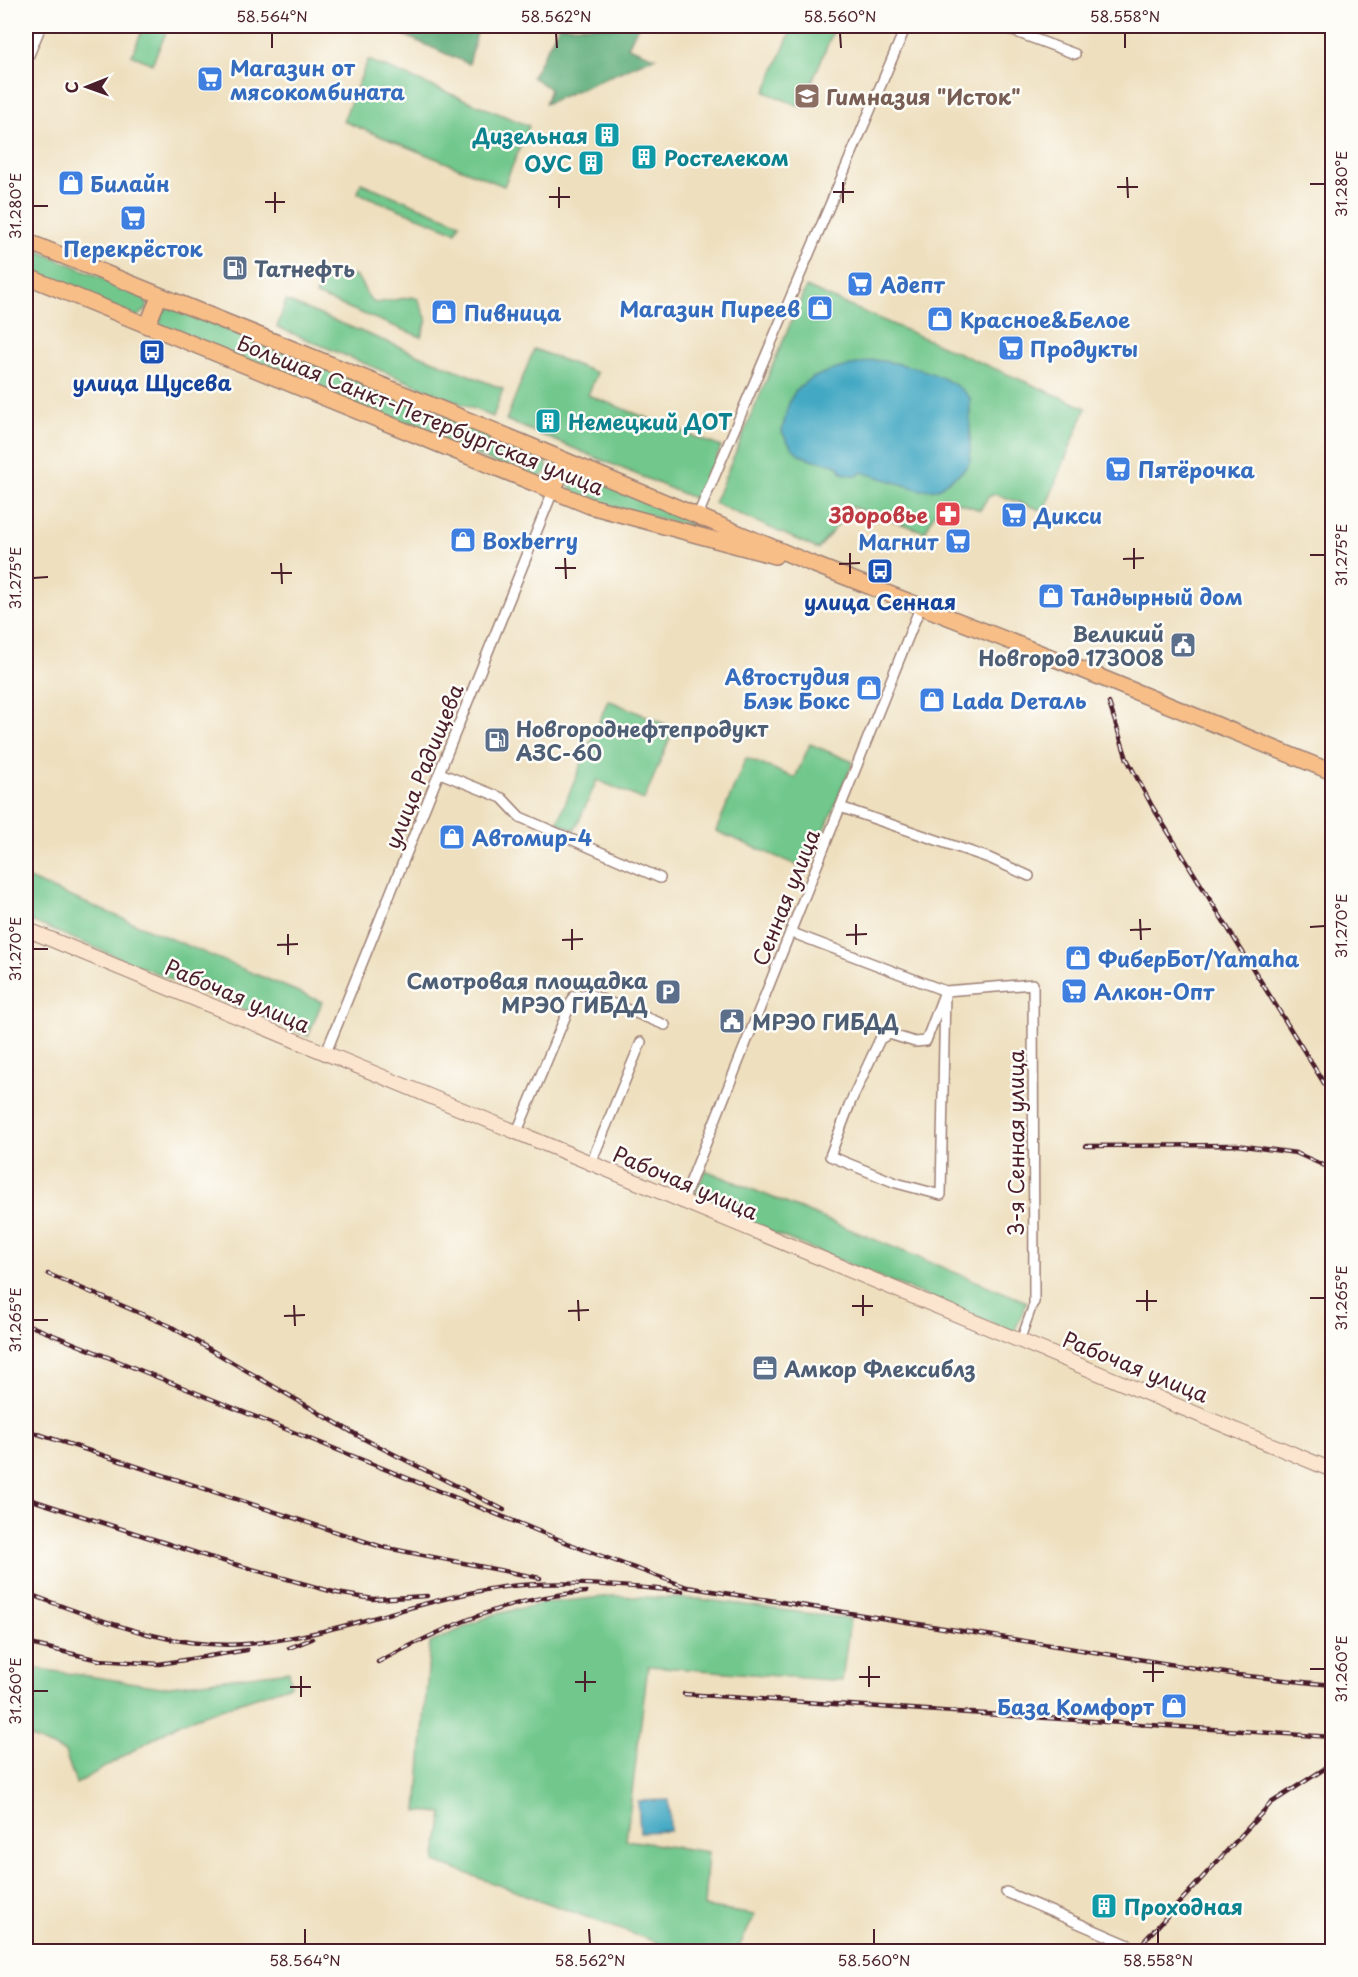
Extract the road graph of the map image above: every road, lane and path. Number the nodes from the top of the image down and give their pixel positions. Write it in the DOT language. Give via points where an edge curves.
graph roads {
  1 [pos="41,26"];
  2 [pos="906,26"];
  3 [pos="1000,26"];
  4 [pos="1075,54"];
  5 [pos="26,62"];
  6 [pos="26,241"];
  7 [pos="26,276"];
  8 [pos="159,297"];
  9 [pos="147,326"];
  10 [pos="566,461"];
  11 [pos="553,490"];
  12 [pos="698,515"];
  13 [pos="810,563"];
  14 [pos="921,605"];
  15 [pos="1332,772"];
  16 [pos="440,773"];
  17 [pos="840,807"];
  18 [pos="1029,876"];
  19 [pos="660,878"];
  20 [pos="26,929"];
  21 [pos="790,932"];
  22 [pos="945,991"];
  23 [pos="665,1025"];
  24 [pos="641,1042"];
  25 [pos="325,1055"];
  26 [pos="516,1134"];
  27 [pos="590,1165"];
  28 [pos="682,1203"];
  29 [pos="1034,1302"];
  30 [pos="1020,1341"];
  31 [pos="1332,1470"];
  32 [pos="1006,1892"];
  33 [pos="1145,1952"];
  1 -- 5 [label="street"];
  2 -- 12 [label="street"];
  3 -- 4 [label="street"];
  6 -- 8 [label="main road, Большая Санкт-Петербургская улица"];
  7 -- 9 [label="main road, Большая Санкт-Петербургская улица"];
  8 -- 9 [label="main road"];
  8 -- 10 [label="main road, Большая Санкт-Петербургская улица"];
  9 -- 11 [label="main road, Большая Санкт-Петербургская улица"];
  10 -- 11 [label="main road"];
  10 -- 12 [label="main road, Большая Санкт-Петербургская улица"];
  11 -- 13 [label="main road, Большая Санкт-Петербургская улица" via="590,506"];
  11 -- 16 [label="street, улица Радищева"];
  12 -- 13 [label="main road, Большая Санкт-Петербургская улица"];
  13 -- 14 [label="main road, Большая Санкт-Петербургская улица"];
  14 -- 15 [label="main road, Большая Санкт-Петербургская улица"];
  14 -- 17 [label="street, Сенная улица"];
  16 -- 19 [label="street" via="502,798 519,817"];
  16 -- 25 [label="street, улица Радищева"];
  17 -- 18 [label="street" via="989,858"];
  17 -- 21 [label="street, Сенная улица"];
  20 -- 25 [label="main road, Рабочая улица"];
  21 -- 22 [label="street"];
  21 -- 28 [label="street, Сенная улица"];
  22 -- 22 [label="street" via="926,1041 915,1042 889,1034 880,1039 830,1156 896,1183 941,1195"];
  22 -- 29 [label="street, 3-я Сенная улица" via="1033,984"];
  23 -- 26 [label="street" via="589,994 573,996"];
  24 -- 27 [label="street"];
  25 -- 26 [label="main road, Рабочая улица"];
  26 -- 27 [label="main road, Рабочая улица"];
  27 -- 28 [label="main road, Рабочая улица"];
  28 -- 30 [label="main road, Рабочая улица"];
  29 -- 30 [label="street"];
  30 -- 31 [label="main road, Рабочая улица"];
  32 -- 33 [label="street"];
}
